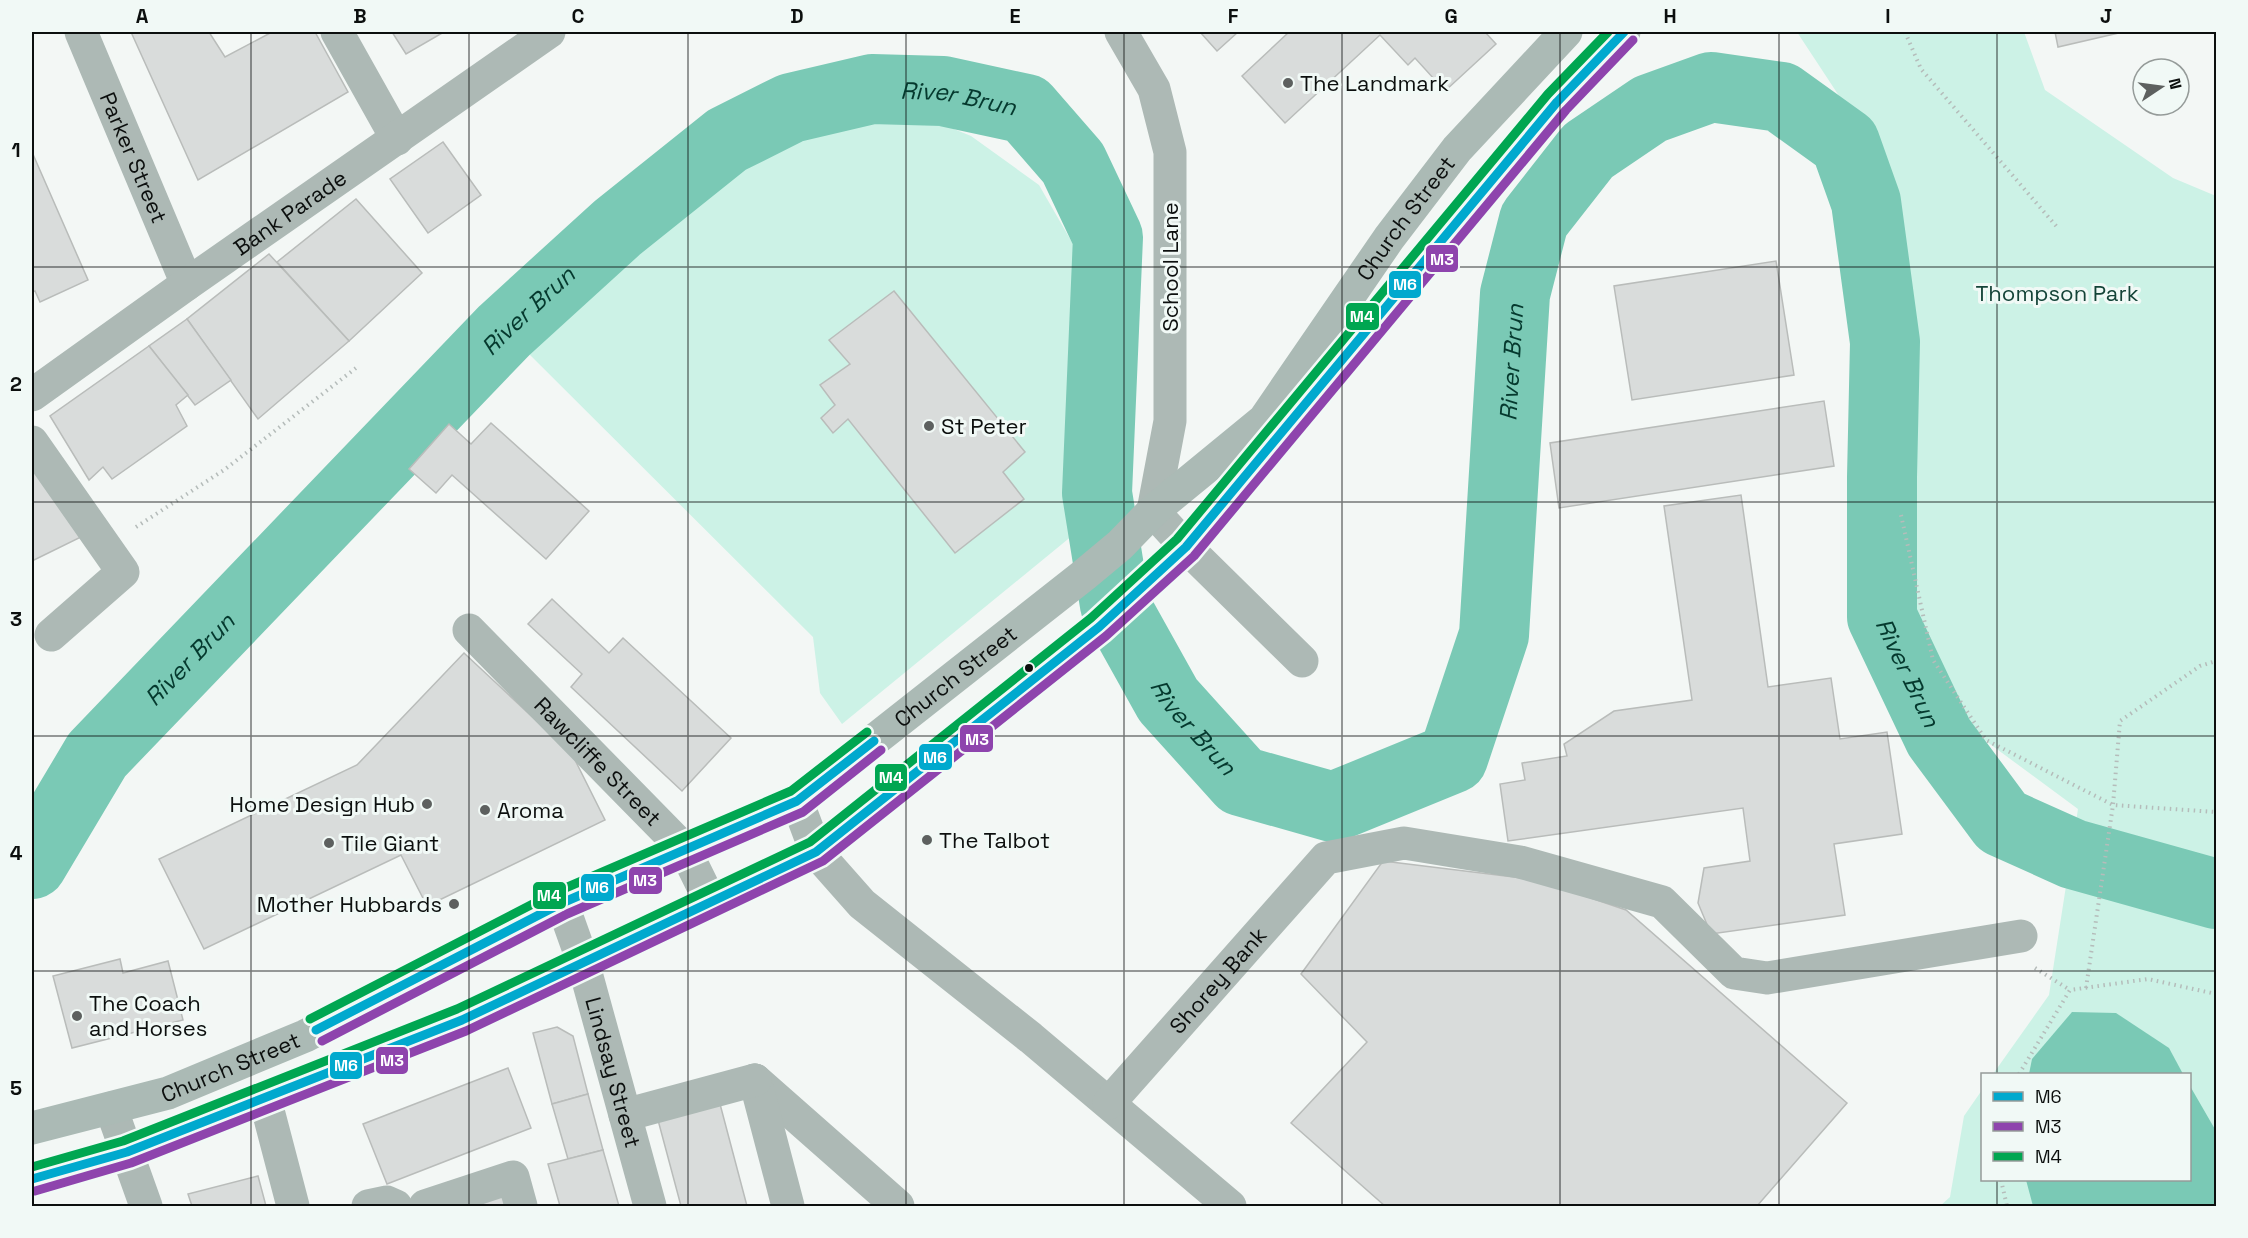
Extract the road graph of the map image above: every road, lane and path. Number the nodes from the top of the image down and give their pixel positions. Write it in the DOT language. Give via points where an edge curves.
graph roads {
  1 [pos="81,32"];
  2 [pos="337,32"];
  3 [pos="549,32"];
  4 [pos="1121,32"];
  5 [pos="1566,32"];
  6 [pos="1624,32"];
  7 [pos="1905,32"];
  8 [pos="397,138"];
  9 [pos="2057,227"];
  10 [pos="187,284"];
  11 [pos="356,368"];
  12 [pos="32,395"];
  13 [pos="32,442"];
  14 [pos="1153,511"];
  15 [pos="1901,515"];
  16 [pos="105,546"];
  17 [pos="1186,547"];
  18 [pos="469,630"];
  19 [pos="51,635"];
  20 [pos="1302,660"];
  21 [pos="2217,662"];
  22 [pos="797,801"];
  23 [pos="2113,806"];
  24 [pos="2217,812"];
  25 [pos="685,850"];
  26 [pos="816,852"];
  27 [pos="562,903"];
  28 [pos="711,903"];
  29 [pos="2021,936"];
  30 [pos="583,962"];
  31 [pos="2086,986"];
  32 [pos="2217,994"];
  33 [pos="2020,1073"];
  34 [pos="755,1080"];
  35 [pos="265,1100"];
  36 [pos="1109,1103"];
  37 [pos="111,1108"];
  38 [pos="625,1116"];
  39 [pos="32,1128"];
  40 [pos="127,1152"];
  41 [pos="32,1179"];
  42 [pos="2001,1181"];
  43 [pos="146,1206"];
  44 [pos="293,1206"];
  45 [pos="368,1206"];
  46 [pos="396,1206"];
  47 [pos="425,1206"];
  48 [pos="520,1206"];
  49 [pos="650,1206"];
  50 [pos="788,1206"];
  51 [pos="898,1206"];
  52 [pos="1230,1206"];
  53 [pos="2007,1206"];
  1 -- 10 [label="street, Parker Street"];
  2 -- 8 [label="street"];
  3 -- 8 [label="street, Bank Parade"];
  4 -- 14 [label="street, School Lane" via="1154,89 1170,152 1170,421"];
  5 -- 14 [label="main road, Church Street" via="1457,149 1389,238 1264,420"];
  6 -- 17 [label="main road, Church Street" via="1549,111"];
  7 -- 9 [label="path" via="1921,69"];
  8 -- 10 [label="street, Bank Parade"];
  10 -- 12 [label="street, Bank Parade"];
  11 -- 16 [label="path" via="225,470"];
  13 -- 16 [label="street"];
  14 -- 17 [label="street"];
  14 -- 22 [label="main road, Church Street" via="1084,575"];
  15 -- 23 [label="path" via="1933,660 1986,740"];
  16 -- 19 [label="street" via="123,572"];
  17 -- 20 [label="street"];
  17 -- 26 [label="main road, Church Street" via="1099,627"];
  18 -- 25 [label="street, Rawcliffe Street"];
  21 -- 23 [label="path" via="2200,666 2120,721"];
  22 -- 25 [label="main road, Church Street"];
  22 -- 26 [label="street"];
  23 -- 24 [label="path"];
  23 -- 31 [label="path"];
  25 -- 27 [label="main road, Church Street"];
  25 -- 28 [label="street, Rawcliffe Street"];
  26 -- 28 [label="main road, Church Street"];
  26 -- 36 [label="street" via="862,904"];
  27 -- 30 [label="street, Lindsay Street"];
  27 -- 37 [label="main road, Church Street" via="305,1036 168,1093"];
  28 -- 30 [label="main road, Church Street"];
  29 -- 36 [label="street, Shorey Bank" via="1767,978 1734,973 1662,902 1520,862 1404,843 1326,858"];
  30 -- 35 [label="main road, Church Street" via="462,1020"];
  30 -- 38 [label="street, Lindsay Street"];
  31 -- 32 [label="path" via="2148,980"];
  31 -- 33 [label="path" via="2070,990"];
  34 -- 38 [label="street"];
  34 -- 50 [label="street"];
  34 -- 51 [label="street"];
  35 -- 40 [label="main road, Church Street"];
  35 -- 44 [label="street"];
  36 -- 52 [label="street"];
  37 -- 39 [label="main road, Church Street"];
  37 -- 40 [label="street"];
  38 -- 49 [label="street, Lindsay Street"];
  40 -- 41 [label="main road, Church Street"];
  40 -- 43 [label="street"];
  42 -- 53 [label="path"];
  45 -- 46 [label="street" via="387,1202"];
  47 -- 48 [label="street" via="513,1177"];
}
